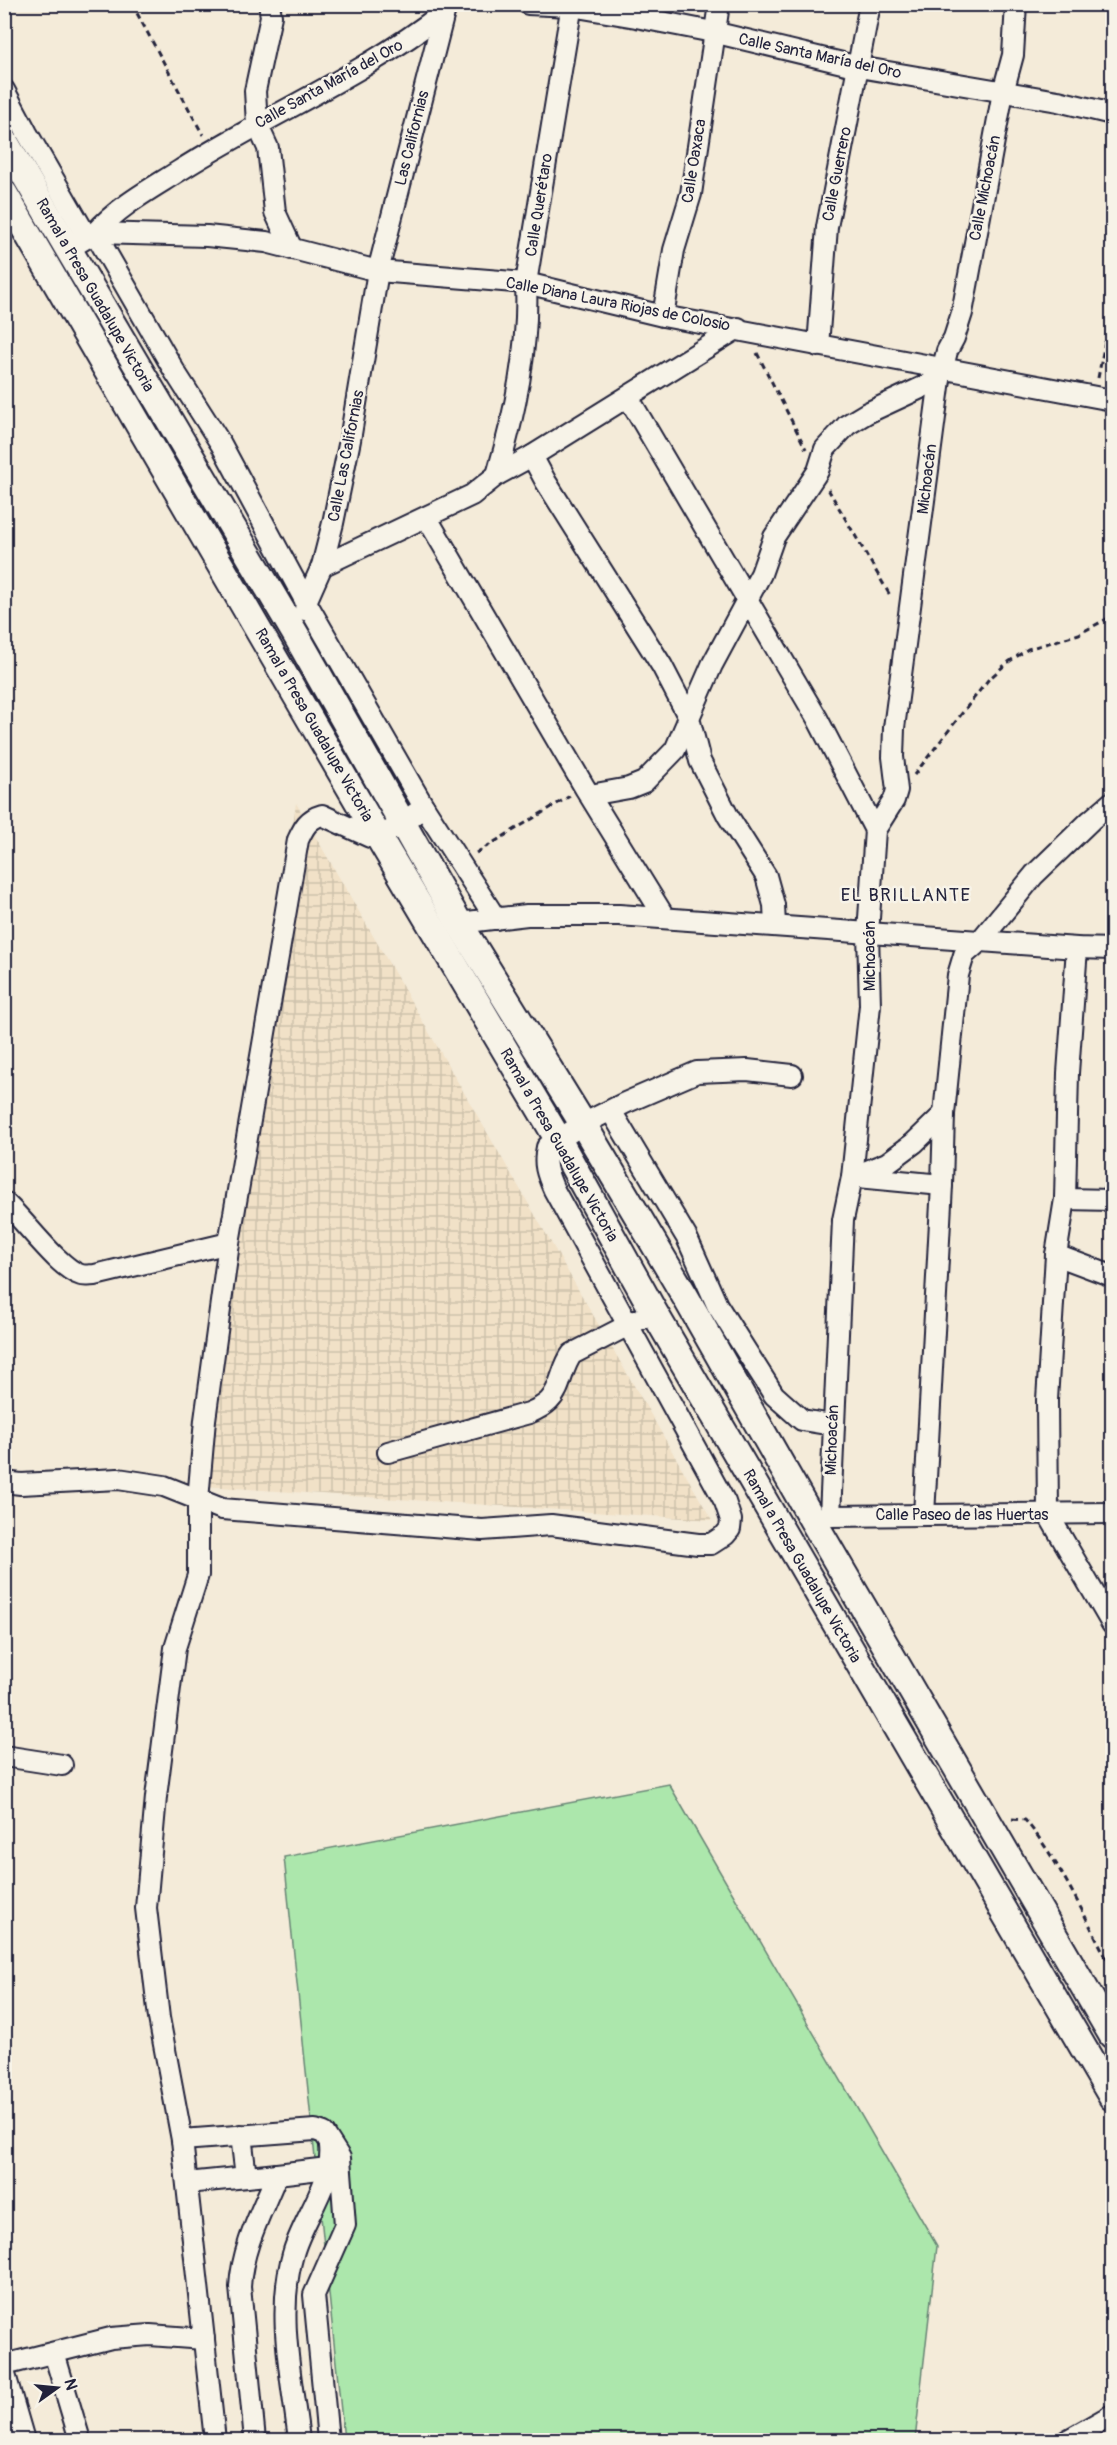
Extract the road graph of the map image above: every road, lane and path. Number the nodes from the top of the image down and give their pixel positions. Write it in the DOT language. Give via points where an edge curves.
graph roads {
  1 [pos="132,4"];
  2 [pos="269,4"];
  3 [pos="528,4"];
  4 [pos="719,4"];
  5 [pos="870,4"];
  6 [pos="1016,4"];
  7 [pos="571,5"];
  8 [pos="445,8"];
  9 [pos="713,32"];
  10 [pos="859,67"];
  11 [pos="4,90"];
  12 [pos="1003,92"];
  13 [pos="1113,114"];
  14 [pos="257,124"];
  15 [pos="4,140"];
  16 [pos="211,151"];
  17 [pos="4,193"];
  18 [pos="83,240"];
  19 [pos="292,249"];
  20 [pos="378,271"];
  21 [pos="526,283"];
  22 [pos="1113,306"];
  23 [pos="663,316"];
  24 [pos="738,328"];
  25 [pos="818,346"];
  26 [pos="941,374"];
  27 [pos="628,397"];
  28 [pos="1104,398"];
  29 [pos="532,456"];
  30 [pos="497,475"];
  31 [pos="427,518"];
  32 [pos="322,566"];
  33 [pos="747,600"];
  34 [pos="306,602"];
  35 [pos="1113,616"];
  36 [pos="296,635"];
  37 [pos="689,718"];
  38 [pos="587,791"];
  39 [pos="894,800"];
  40 [pos="1113,802"];
  41 [pos="424,807"];
  42 [pos="403,823"];
  43 [pos="875,830"];
  44 [pos="378,836"];
  45 [pos="459,862"];
  46 [pos="665,918"];
  47 [pos="496,919"];
  48 [pos="459,923"];
  49 [pos="775,926"];
  50 [pos="868,933"];
  51 [pos="980,941"];
  52 [pos="1077,948"];
  53 [pos="1113,949"];
  54 [pos="792,1075"];
  55 [pos="611,1111"];
  56 [pos="944,1114"];
  57 [pos="583,1124"];
  58 [pos="558,1139"];
  59 [pos="852,1177"];
  60 [pos="942,1185"];
  61 [pos="1065,1199"];
  62 [pos="1113,1200"];
  63 [pos="4,1202"];
  64 [pos="229,1243"];
  65 [pos="1056,1254"];
  66 [pos="1113,1276"];
  67 [pos="654,1312"];
  68 [pos="627,1324"];
  69 [pos="832,1425"];
  70 [pos="388,1452"];
  71 [pos="4,1482"];
  72 [pos="198,1500"];
  73 [pos="1113,1513"];
  74 [pos="1048,1514"];
  75 [pos="924,1515"];
  76 [pos="820,1518"];
  77 [pos="1113,1624"];
  78 [pos="4,1756"];
  79 [pos="62,1765"];
  80 [pos="992,1829"];
  81 [pos="1113,1968"];
  82 [pos="1113,2035"];
  83 [pos="1113,2097"];
  84 [pos="241,2135"];
  85 [pos="182,2140"];
  86 [pos="330,2141"];
  87 [pos="328,2168"];
  88 [pos="277,2174"];
  89 [pos="246,2176"];
  90 [pos="188,2183"];
  91 [pos="204,2339"];
  92 [pos="54,2353"];
  93 [pos="4,2365"];
  94 [pos="4,2371"];
  95 [pos="1113,2415"];
  96 [pos="24,2440"];
  97 [pos="80,2440"];
  98 [pos="215,2440"];
  99 [pos="255,2440"];
  100 [pos="299,2440"];
  101 [pos="328,2440"];
  102 [pos="1068,2440"];
  1 -- 16 [label="path"];
  2 -- 14 [label="street" via="271,16 255,91"];
  3 -- 7 [label="street, Calle Santa María del Oro"];
  4 -- 9 [label="street, Calle Oaxaca"];
  5 -- 10 [label="street, Calle Guerrero"];
  6 -- 12 [label="street, Calle Michoacán" via="1013,55"];
  7 -- 9 [label="street, Calle Santa María del Oro"];
  7 -- 21 [label="street, Calle Querétaro"];
  8 -- 14 [label="street, Calle Santa María del Oro" via="385,53"];
  8 -- 20 [label="street, Las Californias"];
  9 -- 10 [label="street, Calle Santa María del Oro"];
  9 -- 23 [label="street, Calle Oaxaca" via="691,194 674,250"];
  10 -- 12 [label="street, Calle Santa María del Oro"];
  10 -- 25 [label="street, Calle Guerrero" via="826,227"];
  11 -- 18 [label="street"];
  12 -- 13 [label="street, Calle Santa María del Oro"];
  12 -- 26 [label="street, Calle Michoacán" via="962,313"];
  14 -- 16 [label="street, Calle Santa María del Oro"];
  14 -- 19 [label="street" via="268,148 275,213"];
  15 -- 18 [label="main road, Ramal a Presa Guadalupe Victoria"];
  16 -- 18 [label="street, Calle Santa María del Oro" via="112,214"];
  17 -- 44 [label="main road, Ramal a Presa Guadalupe Victoria"];
  18 -- 19 [label="street, Calle Diana Laura Riojas de Colosio" via="207,236"];
  18 -- 34 [label="street" via="227,454"];
  18 -- 36 [label="main road, Ramal a Presa Guadalupe Victoria"];
  19 -- 20 [label="street, Calle Diana Laura Riojas de Colosio"];
  20 -- 21 [label="street, Calle Diana Laura Riojas de Colosio"];
  20 -- 32 [label="street, Calle Las Californias" via="350,440"];
  21 -- 23 [label="street, Calle Diana Laura Riojas de Colosio"];
  21 -- 30 [label="street, Calle Querétaro" via="528,314 523,357"];
  22 -- 28 [label="path"];
  23 -- 24 [label="street, Calle Diana Laura Riojas de Colosio"];
  24 -- 25 [label="street, Calle Diana Laura Riojas de Colosio"];
  24 -- 27 [label="street"];
  25 -- 26 [label="street, Calle Diana Laura Riojas de Colosio"];
  26 -- 28 [label="street, Calle Diana Laura Riojas de Colosio"];
  26 -- 33 [label="street" via="847,425 825,449 818,471 774,537"];
  26 -- 39 [label="street, Michoacán" via="894,728"];
  27 -- 29 [label="street"];
  27 -- 33 [label="street"];
  29 -- 30 [label="street"];
  29 -- 37 [label="street" via="662,666"];
  30 -- 31 [label="street" via="472,495"];
  31 -- 32 [label="street"];
  31 -- 38 [label="street"];
  32 -- 34 [label="street, Calle Las Californias"];
  33 -- 37 [label="street"];
  33 -- 43 [label="street" via="817,718"];
  34 -- 36 [label="street, Calle Las Californias"];
  34 -- 41 [label="street"];
  35 -- 39 [label="path" via="1079,634 1028,649 1007,663 988,680"];
  36 -- 42 [label="main road, Ramal a Presa Guadalupe Victoria"];
  37 -- 38 [label="street" via="675,750 644,782 630,788"];
  37 -- 49 [label="street" via="700,761 728,816 766,876"];
  38 -- 45 [label="path"];
  38 -- 46 [label="street"];
  39 -- 43 [label="street, Michoacán"];
  40 -- 51 [label="street" via="1034,875"];
  41 -- 42 [label="street"];
  41 -- 45 [label="street"];
  42 -- 44 [label="street"];
  42 -- 48 [label="main road, Ramal a Presa Guadalupe Victoria"];
  43 -- 50 [label="street, Michoacán"];
  44 -- 58 [label="main road, Ramal a Presa Guadalupe Victoria"];
  44 -- 64 [label="street" via="370,837 322,815 312,818 298,840"];
  45 -- 47 [label="street"];
  46 -- 47 [label="street" via="575,914"];
  46 -- 49 [label="street"];
  47 -- 48 [label="street"];
  48 -- 57 [label="main road, Ramal a Presa Guadalupe Victoria"];
  49 -- 50 [label="street"];
  50 -- 51 [label="street"];
  50 -- 59 [label="street, Michoacán" via="870,1005"];
  51 -- 52 [label="street"];
  51 -- 56 [label="street" via="964,955 958,975"];
  52 -- 53 [label="street"];
  52 -- 61 [label="street" via="1068,1073"];
  54 -- 55 [label="street" via="736,1069 697,1072"];
  55 -- 57 [label="street"];
  55 -- 69 [label="street" via="687,1238 717,1305 774,1395 802,1420"];
  56 -- 59 [label="street" via="887,1163"];
  56 -- 60 [label="street"];
  57 -- 58 [label="street"];
  57 -- 76 [label="main road, Ramal a Presa Guadalupe Victoria"];
  58 -- 67 [label="main road, Ramal a Presa Guadalupe Victoria"];
  58 -- 68 [label="street" via="547,1147 545,1169"];
  59 -- 60 [label="street"];
  59 -- 69 [label="street, Michoacán" via="843,1220"];
  60 -- 75 [label="street"];
  61 -- 62 [label="street"];
  61 -- 65 [label="street"];
  63 -- 64 [label="street" via="55,1256 82,1276"];
  64 -- 72 [label="street"];
  65 -- 66 [label="street"];
  65 -- 74 [label="street" via="1047,1400"];
  67 -- 68 [label="street"];
  67 -- 83 [label="main road, Ramal a Presa Guadalupe Victoria"];
  68 -- 70 [label="street" via="572,1354 564,1363 555,1394 548,1403 529,1413"];
  68 -- 72 [label="street" via="725,1502 730,1529 711,1544 551,1525 482,1530 222,1509"];
  69 -- 76 [label="street, Michoacán"];
  71 -- 72 [label="street" via="118,1479 165,1486"];
  72 -- 85 [label="street" via="198,1575 175,1648 146,1908 159,2018"];
  73 -- 74 [label="street, Calle Paseo de las Huertas"];
  74 -- 75 [label="street, Calle Paseo de las Huertas"];
  74 -- 77 [label="street"];
  75 -- 76 [label="street, Calle Paseo de las Huertas"];
  76 -- 80 [label="main road, Ramal a Presa Guadalupe Victoria"];
  78 -- 79 [label="street"];
  80 -- 81 [label="path" via="1008,1819 1025,1820 1051,1857"];
  80 -- 82 [label="main road, Ramal a Presa Guadalupe Victoria"];
  84 -- 85 [label="street"];
  84 -- 86 [label="street" via="315,2130"];
  84 -- 89 [label="street"];
  85 -- 90 [label="street"];
  86 -- 87 [label="street"];
  86 -- 101 [label="street" via="340,2158 345,2224 314,2295"];
  87 -- 88 [label="street"];
  87 -- 100 [label="street" via="293,2252 287,2283 285,2318"];
  88 -- 89 [label="street"];
  88 -- 99 [label="street" via="245,2251 241,2272"];
  89 -- 90 [label="street"];
  90 -- 91 [label="street"];
  91 -- 92 [label="street" via="150,2335 111,2338"];
  91 -- 98 [label="street"];
  92 -- 93 [label="street"];
  92 -- 97 [label="street"];
  94 -- 96 [label="street"];
  95 -- 102 [label="street"];
}
